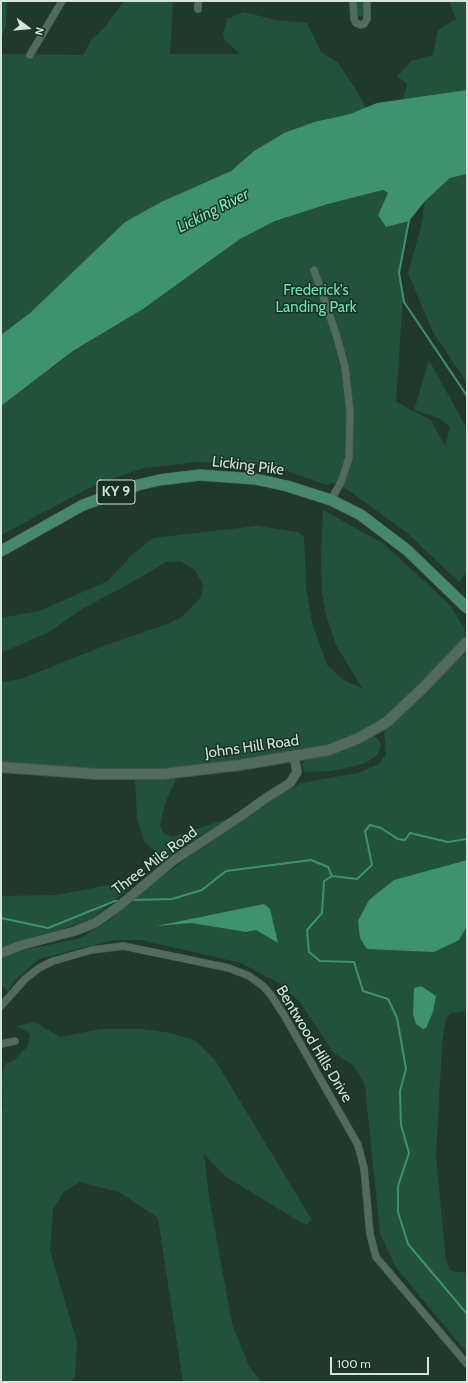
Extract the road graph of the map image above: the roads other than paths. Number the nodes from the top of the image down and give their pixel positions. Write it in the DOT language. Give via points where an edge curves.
graph roads {
  1 [pos="62,1"];
  2 [pos="198,1"];
  3 [pos="353,1"];
  4 [pos="367,1"];
  5 [pos="198,9"];
  6 [pos="30,55"];
  7 [pos="314,270"];
  8 [pos="331,500"];
  9 [pos="1,551"];
  10 [pos="467,608"];
  11 [pos="467,642"];
  12 [pos="294,756"];
  13 [pos="1,767"];
  14 [pos="1,953"];
  15 [pos="1,1006"];
  16 [pos="15,1041"];
  17 [pos="1,1044"];
  18 [pos="467,1364"];
  1 -- 6 [label="street"];
  2 -- 5 [label="street"];
  3 -- 4 [label="street" via="354,20 361,25 366,19"];
  7 -- 8 [label="street" via="345,367 350,411 349,458 341,482"];
  8 -- 9 [label="main road, Licking Pike / KY 9" via="280,484 244,478 200,476 159,480 114,492 83,505"];
  8 -- 10 [label="main road, Licking Pike / KY 9" via="361,515 388,534"];
  11 -- 12 [label="main road, Johns Hill Road" via="404,706 376,729 329,750"];
  12 -- 13 [label="main road, Johns Hill Road" via="142,775"];
  12 -- 14 [label="street, Three Mile Road" via="297,772 290,783 174,860 95,923"];
  15 -- 18 [label="street, Bentwood Hills Drive" via="25,979 39,968 70,956 112,947 141,948 229,968 249,976 263,986 284,1015 358,1145 364,1168 370,1234 376,1257"];
  16 -- 17 [label="street"];
}
